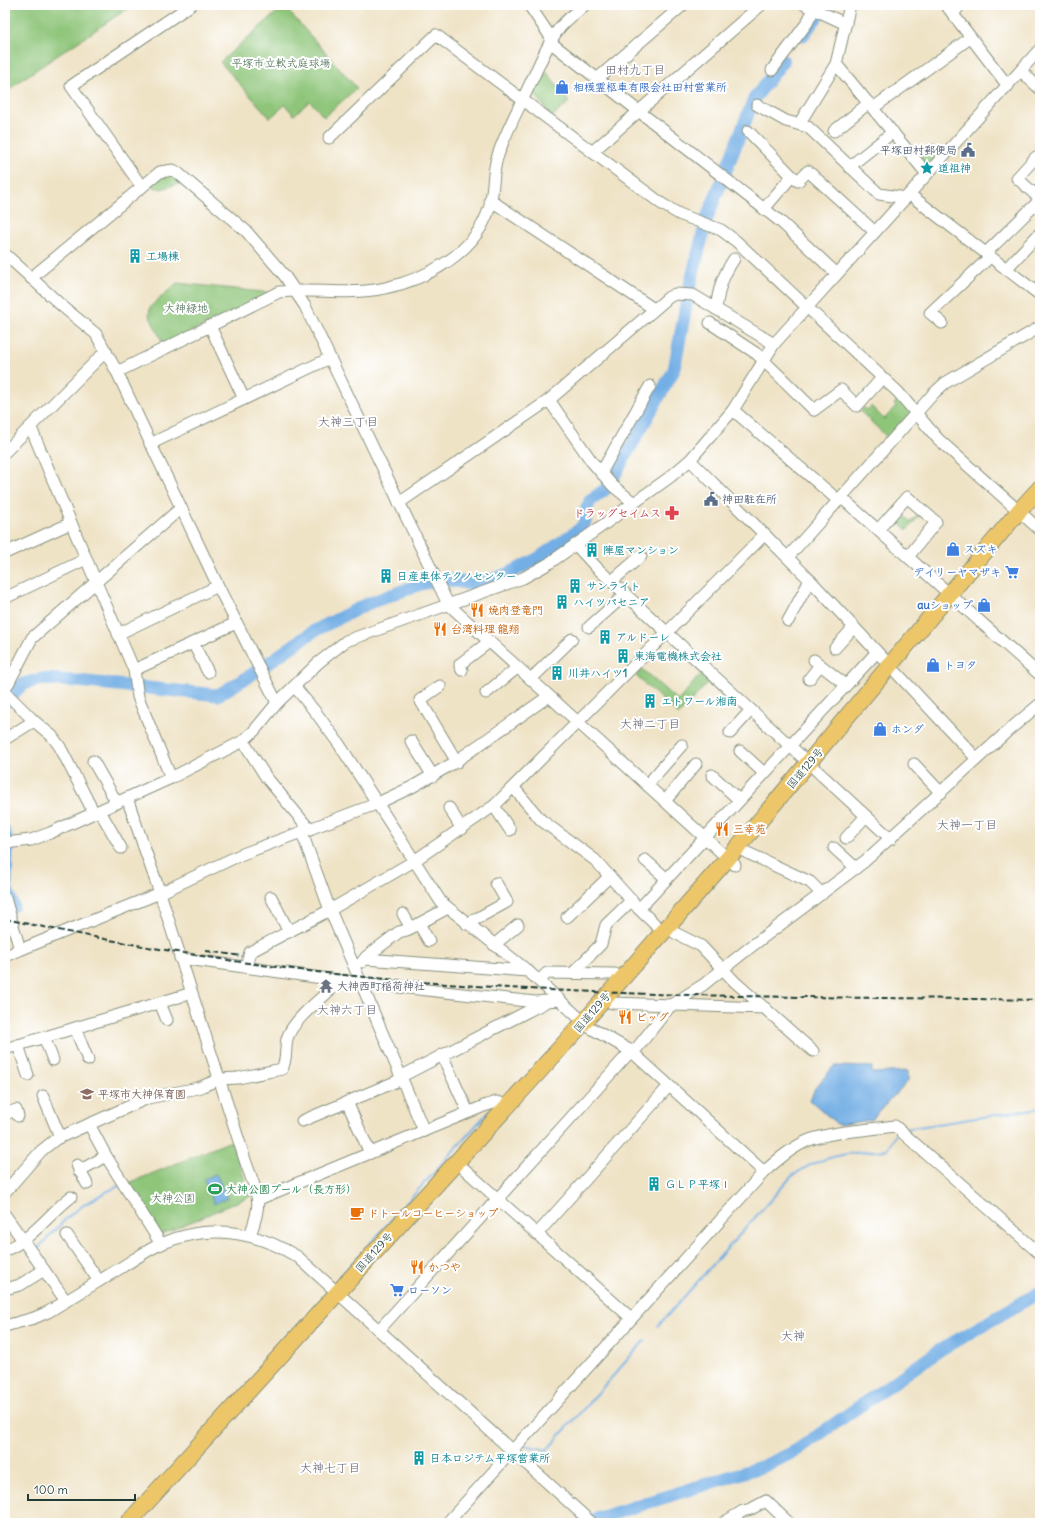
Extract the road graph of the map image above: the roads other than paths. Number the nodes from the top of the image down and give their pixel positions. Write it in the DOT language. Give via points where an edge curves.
graph roads {
  1 [pos="191,5"];
  2 [pos="529,5"];
  3 [pos="584,5"];
  4 [pos="683,5"];
  5 [pos="761,5"];
  6 [pos="850,5"];
  7 [pos="812,6"];
  8 [pos="953,8"];
  9 [pos="846,24"];
  10 [pos="970,38"];
  11 [pos="551,40"];
  12 [pos="1040,49"];
  13 [pos="836,64"];
  14 [pos="772,70"];
  15 [pos="1021,71"];
  16 [pos="598,78"];
  17 [pos="1008,86"];
  18 [pos="1040,89"];
  19 [pos="523,99"];
  20 [pos="757,105"];
  21 [pos="871,106"];
  22 [pos="640,112"];
  23 [pos="799,124"];
  24 [pos="748,131"];
  25 [pos="834,131"];
  26 [pos="893,132"];
  27 [pos="328,138"];
  28 [pos="592,152"];
  29 [pos="1040,156"];
  30 [pos="849,167"];
  31 [pos="927,174"];
  32 [pos="792,176"];
  33 [pos="142,187"];
  34 [pos="907,196"];
  35 [pos="1040,199"];
  36 [pos="490,200"];
  37 [pos="764,209"];
  38 [pos="875,232"];
  39 [pos="1040,233"];
  40 [pos="5,254"];
  41 [pos="988,255"];
  42 [pos="734,259"];
  43 [pos="1006,269"];
  44 [pos="837,274"];
  45 [pos="31,278"];
  46 [pos="294,290"];
  47 [pos="1040,295"];
  48 [pos="807,308"];
  49 [pos="654,309"];
  50 [pos="716,309"];
  51 [pos="710,323"];
  52 [pos="942,323"];
  53 [pos="210,326"];
  54 [pos="1040,327"];
  55 [pos="774,344"];
  56 [pos="106,351"];
  57 [pos="330,358"];
  58 [pos="764,360"];
  59 [pos="117,372"];
  60 [pos="882,378"];
  61 [pos="650,386"];
  62 [pos="244,399"];
  63 [pos="549,400"];
  64 [pos="733,410"];
  65 [pos="917,413"];
  66 [pos="31,428"];
  67 [pos="150,444"];
  68 [pos="5,452"];
  69 [pos="690,460"];
  70 [pos="601,473"];
  71 [pos="1040,488"];
  72 [pos="841,500"];
  73 [pos="1040,501"];
  74 [pos="399,503"];
  75 [pos="634,503"];
  76 [pos="180,508"];
  77 [pos="1022,514"];
  78 [pos="71,523"];
  79 [pos="878,530"];
  80 [pos="1040,530"];
  81 [pos="765,534"];
  82 [pos="576,545"];
  83 [pos="5,553"];
  84 [pos="641,556"];
  85 [pos="788,557"];
  86 [pos="908,557"];
  87 [pos="86,559"];
  88 [pos="810,580"];
  89 [pos="612,581"];
  90 [pos="96,582"];
  91 [pos="218,586"];
  92 [pos="626,594"];
  93 [pos="952,597"];
  94 [pos="5,598"];
  95 [pos="448,604"];
  96 [pos="788,621"];
  97 [pos="236,622"];
  98 [pos="588,627"];
  99 [pos="854,628"];
  100 [pos="668,632"];
  101 [pos="118,634"];
  102 [pos="572,639"];
  103 [pos="489,642"];
  104 [pos="194,643"];
  105 [pos="835,648"];
  106 [pos="877,652"];
  107 [pos="461,664"];
  108 [pos="517,668"];
  109 [pos="893,669"];
  110 [pos="134,670"];
  111 [pos="208,672"];
  112 [pos="1040,675"];
  113 [pos="531,679"];
  114 [pos="809,679"];
  115 [pos="846,685"];
  116 [pos="295,686"];
  117 [pos="435,687"];
  118 [pos="6,688"];
  119 [pos="486,693"];
  120 [pos="549,696"];
  121 [pos="278,703"];
  122 [pos="1040,704"];
  123 [pos="751,710"];
  124 [pos="578,721"];
  125 [pos="34,722"];
  126 [pos="730,733"];
  127 [pos="8,736"];
  128 [pos="243,741"];
  129 [pos="411,741"];
  130 [pos="682,746"];
  131 [pos="789,746"];
  132 [pos="740,751"];
  133 [pos="977,759"];
  134 [pos="93,761"];
  135 [pos="457,762"];
  136 [pos="696,764"];
  137 [pos="914,764"];
  138 [pos="813,767"];
  139 [pos="764,773"];
  140 [pos="712,775"];
  141 [pos="433,776"];
  142 [pos="171,778"];
  143 [pos="647,784"];
  144 [pos="514,788"];
  145 [pos="941,793"];
  146 [pos="122,800"];
  147 [pos="739,800"];
  148 [pos="665,801"];
  149 [pos="376,804"];
  150 [pos="494,806"];
  151 [pos="449,808"];
  152 [pos="97,812"];
  153 [pos="866,816"];
  154 [pos="462,829"];
  155 [pos="510,830"];
  156 [pos="306,831"];
  157 [pos="704,838"];
  158 [pos="846,838"];
  159 [pos="891,839"];
  160 [pos="5,843"];
  161 [pos="116,843"];
  162 [pos="834,848"];
  163 [pos="736,856"];
  164 [pos="645,860"];
  165 [pos="414,861"];
  166 [pos="856,868"];
  167 [pos="610,876"];
  168 [pos="667,879"];
  169 [pos="501,886"];
  170 [pos="160,893"];
  171 [pos="822,894"];
  172 [pos="271,897"];
  173 [pos="5,900"];
  174 [pos="444,905"];
  175 [pos="635,905"];
  176 [pos="330,910"];
  177 [pos="569,912"];
  178 [pos="403,914"];
  179 [pos="467,924"];
  180 [pos="518,925"];
  181 [pos="415,926"];
  182 [pos="289,932"];
  183 [pos="669,932"];
  184 [pos="429,941"];
  185 [pos="494,945"];
  186 [pos="16,951"];
  187 [pos="5,956"];
  188 [pos="180,958"];
  189 [pos="365,960"];
  190 [pos="246,967"];
  191 [pos="355,969"];
  192 [pos="723,969"];
  193 [pos="528,971"];
  194 [pos="573,973"];
  195 [pos="621,979"];
  196 [pos="336,980"];
  197 [pos="539,981"];
  198 [pos="360,982"];
  199 [pos="192,993"];
  200 [pos="559,1000"];
  201 [pos="546,1002"];
  202 [pos="160,1003"];
  203 [pos="612,1003"];
  204 [pos="671,1005"];
  205 [pos="765,1008"];
  206 [pos="167,1020"];
  207 [pos="586,1024"];
  208 [pos="75,1028"];
  209 [pos="44,1037"];
  210 [pos="18,1045"];
  211 [pos="5,1049"];
  212 [pos="631,1051"];
  213 [pos="813,1051"];
  214 [pos="442,1055"];
  215 [pos="53,1060"];
  216 [pos="88,1060"];
  217 [pos="28,1075"];
  218 [pos="401,1078"];
  219 [pos="220,1079"];
  220 [pos="669,1086"];
  221 [pos="43,1101"];
  222 [pos="346,1102"];
  223 [pos="508,1105"];
  224 [pos="468,1112"];
  225 [pos="5,1114"];
  226 [pos="18,1116"];
  227 [pos="302,1121"];
  228 [pos="89,1124"];
  229 [pos="424,1131"];
  230 [pos="60,1137"];
  231 [pos="370,1153"];
  232 [pos="106,1156"];
  233 [pos="462,1167"];
  234 [pos="764,1172"];
  235 [pos="87,1184"];
  236 [pos="5,1192"];
  237 [pos="71,1197"];
  238 [pos="259,1199"];
  239 [pos="498,1199"];
  240 [pos="5,1215"];
  241 [pos="537,1234"];
  242 [pos="67,1235"];
  243 [pos="250,1235"];
  244 [pos="23,1241"];
  245 [pos="161,1244"];
  246 [pos="5,1250"];
  247 [pos="1039,1253"];
  248 [pos="44,1270"];
  249 [pos="98,1281"];
  250 [pos="5,1289"];
  251 [pos="340,1295"];
  252 [pos="66,1301"];
  253 [pos="632,1318"];
  254 [pos="5,1326"];
  255 [pos="379,1330"];
  256 [pos="512,1450"];
  257 [pos="588,1520"];
  258 [pos="128,1523"];
  259 [pos="140,1523"];
  260 [pos="447,1523"];
  261 [pos="723,1523"];
  262 [pos="789,1523"];
  1 -- 33 [label="street" via="71,86"];
  2 -- 11 [label="street"];
  3 -- 11 [label="street" via="559,28"];
  4 -- 16 [label="street"];
  5 -- 22 [label="street"];
  6 -- 9 [label="street"];
  7 -- 9 [label="street" via="826,16"];
  7 -- 14 [label="street" via="807,23"];
  8 -- 10 [label="street"];
  9 -- 13 [label="street"];
  10 -- 17 [label="street"];
  10 -- 21 [label="street"];
  11 -- 16 [label="street"];
  11 -- 19 [label="street"];
  12 -- 15 [label="street"];
  13 -- 21 [label="street"];
  13 -- 23 [label="street"];
  15 -- 17 [label="street"];
  15 -- 18 [label="street"];
  16 -- 22 [label="street"];
  17 -- 31 [label="street"];
  19 -- 27 [label="street" via="436,35"];
  19 -- 28 [label="street"];
  19 -- 36 [label="street" via="497,160"];
  20 -- 23 [label="street" via="786,121"];
  21 -- 25 [label="street"];
  21 -- 26 [label="street"];
  22 -- 28 [label="street"];
  22 -- 37 [label="street"];
  23 -- 30 [label="street" via="808,127"];
  24 -- 32 [label="street"];
  26 -- 30 [label="street"];
  26 -- 31 [label="street"];
  28 -- 48 [label="street" via="662,204 679,214 721,230"];
  29 -- 35 [label="street" via="1036,157 1017,178"];
  30 -- 34 [label="street" via="879,194"];
  31 -- 34 [label="street"];
  32 -- 37 [label="street"];
  32 -- 38 [label="street" via="798,181 808,171"];
  33 -- 45 [label="street"];
  33 -- 46 [label="street" via="160,172 173,170 246,231"];
  34 -- 38 [label="street"];
  34 -- 41 [label="street"];
  35 -- 41 [label="street"];
  36 -- 46 [label="street" via="490,208 483,224 457,256 444,266 385,288 358,291"];
  36 -- 49 [label="street"];
  37 -- 44 [label="street"];
  38 -- 44 [label="street"];
  39 -- 43 [label="street"];
  40 -- 45 [label="street"];
  41 -- 43 [label="street"];
  41 -- 52 [label="street" via="930,313"];
  42 -- 50 [label="street" via="725,271 719,286"];
  43 -- 47 [label="street"];
  44 -- 48 [label="street"];
  45 -- 56 [label="street" via="96,334"];
  46 -- 53 [label="street" via="277,292"];
  46 -- 57 [label="street" via="305,306"];
  48 -- 55 [label="street"];
  48 -- 60 [label="street"];
  49 -- 50 [label="street" via="675,294 684,294 693,295"];
  49 -- 63 [label="street"];
  50 -- 55 [label="street"];
  51 -- 58 [label="street"];
  53 -- 59 [label="street"];
  53 -- 62 [label="street"];
  54 -- 65 [label="street" via="946,382"];
  55 -- 58 [label="street"];
  56 -- 59 [label="street"];
  56 -- 66 [label="street"];
  57 -- 62 [label="street"];
  57 -- 74 [label="street"];
  58 -- 60 [label="street" via="814,410 841,390 857,406"];
  58 -- 64 [label="street"];
  59 -- 67 [label="street"];
  60 -- 65 [label="street"];
  61 -- 70 [label="street"];
  62 -- 67 [label="street"];
  63 -- 70 [label="street"];
  63 -- 74 [label="street"];
  64 -- 69 [label="street"];
  64 -- 72 [label="street"];
  65 -- 72 [label="street"];
  65 -- 77 [label="street" via="938,439"];
  66 -- 68 [label="street"];
  66 -- 78 [label="street"];
  67 -- 76 [label="street"];
  69 -- 75 [label="street"];
  69 -- 81 [label="street"];
  70 -- 75 [label="street"];
  71 -- 77 [label="highway, 国道129号"];
  72 -- 79 [label="street"];
  72 -- 85 [label="street"];
  73 -- 77 [label="highway, 国道129号"];
  74 -- 95 [label="street"];
  75 -- 82 [label="street"];
  76 -- 90 [label="street"];
  76 -- 91 [label="street"];
  77 -- 80 [label="street"];
  77 -- 93 [label="highway, 国道129号"];
  78 -- 83 [label="street"];
  78 -- 87 [label="street"];
  79 -- 86 [label="street"];
  79 -- 86 [label="street" via="907,497 936,522"];
  81 -- 85 [label="street"];
  81 -- 100 [label="street"];
  82 -- 89 [label="street"];
  82 -- 95 [label="street" via="523,578"];
  84 -- 89 [label="street"];
  85 -- 88 [label="street"];
  86 -- 93 [label="street"];
  87 -- 90 [label="street"];
  87 -- 94 [label="street"];
  88 -- 96 [label="street"];
  88 -- 99 [label="street"];
  89 -- 92 [label="street"];
  90 -- 101 [label="street"];
  90 -- 118 [label="street" via="32,638"];
  91 -- 97 [label="street"];
  91 -- 101 [label="street"];
  92 -- 98 [label="street"];
  92 -- 100 [label="street"];
  93 -- 109 [label="highway, 国道129号"];
  93 -- 112 [label="street"];
  95 -- 103 [label="street"];
  95 -- 116 [label="street" via="346,640 318,662"];
  97 -- 104 [label="street"];
  97 -- 121 [label="street"];
  99 -- 105 [label="street"];
  99 -- 106 [label="street"];
  100 -- 123 [label="street"];
  100 -- 124 [label="street"];
  101 -- 110 [label="street"];
  102 -- 113 [label="street"];
  103 -- 107 [label="street"];
  103 -- 108 [label="street"];
  104 -- 110 [label="street"];
  104 -- 111 [label="street"];
  106 -- 109 [label="street"];
  106 -- 115 [label="street"];
  108 -- 113 [label="street"];
  108 -- 119 [label="street"];
  109 -- 133 [label="street"];
  109 -- 138 [label="highway, 国道129号"];
  110 -- 142 [label="street" via="138,697"];
  113 -- 120 [label="street"];
  114 -- 115 [label="street" via="817,663"];
  115 -- 131 [label="street"];
  116 -- 121 [label="street"];
  116 -- 149 [label="street" via="337,742"];
  117 -- 135 [label="street" via="420,700 440,727"];
  118 -- 125 [label="street"];
  120 -- 124 [label="street"];
  120 -- 135 [label="street"];
  121 -- 128 [label="street"];
  122 -- 133 [label="street"];
  123 -- 126 [label="street"];
  123 -- 131 [label="street"];
  124 -- 143 [label="street"];
  124 -- 144 [label="street"];
  125 -- 127 [label="street"];
  125 -- 152 [label="street" via="52,736 60,747"];
  128 -- 142 [label="street"];
  128 -- 156 [label="street"];
  129 -- 141 [label="street"];
  130 -- 143 [label="street" via="659,765"];
  131 -- 138 [label="street"];
  131 -- 139 [label="street"];
  132 -- 139 [label="street"];
  133 -- 145 [label="street"];
  134 -- 146 [label="street"];
  135 -- 141 [label="street"];
  136 -- 148 [label="street"];
  137 -- 145 [label="street"];
  138 -- 153 [label="street"];
  138 -- 163 [label="highway, 国道129号"];
  139 -- 147 [label="street"];
  140 -- 147 [label="street"];
  141 -- 149 [label="street"];
  142 -- 146 [label="street"];
  143 -- 148 [label="street"];
  144 -- 150 [label="street"];
  144 -- 167 [label="street" via="541,820 578,846"];
  145 -- 159 [label="street"];
  146 -- 152 [label="street"];
  146 -- 170 [label="street"];
  147 -- 157 [label="street"];
  148 -- 157 [label="street"];
  149 -- 156 [label="street"];
  149 -- 165 [label="street"];
  150 -- 154 [label="street"];
  150 -- 155 [label="street"];
  151 -- 154 [label="street"];
  152 -- 160 [label="street" via="31,840"];
  152 -- 161 [label="street"];
  153 -- 158 [label="street"];
  153 -- 159 [label="street"];
  154 -- 165 [label="street"];
  156 -- 170 [label="street" via="240,855"];
  156 -- 176 [label="street"];
  157 -- 163 [label="street"];
  157 -- 168 [label="street"];
  159 -- 166 [label="street"];
  162 -- 166 [label="street"];
  163 -- 171 [label="street" via="810,882"];
  163 -- 183 [label="highway, 国道129号"];
  164 -- 168 [label="street"];
  165 -- 174 [label="street"];
  165 -- 176 [label="street" via="390,880"];
  166 -- 171 [label="street"];
  167 -- 175 [label="street"];
  167 -- 177 [label="street" via="596,895"];
  168 -- 175 [label="street"];
  169 -- 179 [label="street" via="507,902"];
  170 -- 186 [label="street"];
  170 -- 188 [label="street"];
  171 -- 192 [label="street"];
  172 -- 182 [label="street"];
  173 -- 186 [label="street" via="18,946"];
  174 -- 179 [label="street"];
  174 -- 181 [label="street"];
  175 -- 183 [label="street"];
  175 -- 194 [label="street" via="606,925 600,944"];
  176 -- 182 [label="street"];
  176 -- 191 [label="street"];
  178 -- 181 [label="street"];
  179 -- 185 [label="street"];
  180 -- 185 [label="street"];
  181 -- 184 [label="street"];
  181 -- 189 [label="street" via="399,932"];
  182 -- 190 [label="street" via="250,952"];
  183 -- 192 [label="street" via="701,946"];
  183 -- 195 [label="highway, 国道129号"];
  183 -- 203 [label="highway, 国道129号"];
  185 -- 193 [label="street"];
  186 -- 187 [label="street"];
  188 -- 190 [label="street"];
  188 -- 199 [label="street"];
  189 -- 191 [label="street"];
  189 -- 193 [label="street"];
  190 -- 196 [label="street"];
  191 -- 198 [label="street"];
  192 -- 204 [label="street"];
  192 -- 205 [label="street"];
  193 -- 197 [label="street"];
  194 -- 195 [label="street" via="615,974"];
  194 -- 197 [label="street" via="547,973"];
  195 -- 207 [label="highway, 国道129号"];
  196 -- 198 [label="street"];
  196 -- 219 [label="street" via="336,985 293,1027 287,1038 285,1064 282,1069"];
  197 -- 200 [label="street"];
  198 -- 201 [label="street"];
  198 -- 218 [label="street"];
  199 -- 202 [label="street"];
  199 -- 219 [label="street"];
  200 -- 201 [label="street"];
  200 -- 207 [label="street"];
  201 -- 214 [label="street"];
  202 -- 206 [label="street"];
  202 -- 208 [label="street"];
  203 -- 204 [label="street"];
  203 -- 207 [label="highway, 国道129号"];
  204 -- 205 [label="street"];
  204 -- 212 [label="street" via="646,1037"];
  205 -- 213 [label="street"];
  207 -- 212 [label="street"];
  207 -- 223 [label="highway, 国道129号"];
  207 -- 233 [label="highway, 国道129号"];
  208 -- 209 [label="street"];
  208 -- 216 [label="street"];
  209 -- 210 [label="street"];
  209 -- 215 [label="street"];
  210 -- 211 [label="street"];
  210 -- 217 [label="street"];
  212 -- 220 [label="street"];
  212 -- 239 [label="street"];
  214 -- 218 [label="street"];
  214 -- 224 [label="street"];
  218 -- 222 [label="street"];
  218 -- 229 [label="street"];
  219 -- 228 [label="street" via="198,1088 148,1098"];
  219 -- 238 [label="street"];
  220 -- 234 [label="street"];
  220 -- 241 [label="street"];
  221 -- 230 [label="street"];
  222 -- 227 [label="street"];
  222 -- 231 [label="street"];
  223 -- 224 [label="street" via="497,1102"];
  223 -- 251 [label="highway, 国道129号"];
  224 -- 229 [label="street"];
  225 -- 226 [label="street" via="16,1110"];
  228 -- 230 [label="street"];
  228 -- 232 [label="street"];
  229 -- 231 [label="street"];
  230 -- 236 [label="street" via="46,1146"];
  231 -- 238 [label="street"];
  232 -- 235 [label="street" via="78,1168"];
  232 -- 245 [label="street"];
  233 -- 239 [label="street"];
  233 -- 251 [label="highway, 国道129号"];
  234 -- 247 [label="street" via="783,1155 808,1141 895,1126"];
  234 -- 253 [label="street"];
  237 -- 244 [label="street" via="43,1214"];
  238 -- 243 [label="street"];
  239 -- 241 [label="street"];
  239 -- 255 [label="street"];
  240 -- 244 [label="street"];
  241 -- 253 [label="street"];
  242 -- 249 [label="street" via="79,1248"];
  243 -- 245 [label="street" via="222,1231 202,1232"];
  243 -- 251 [label="street" via="269,1241 298,1257"];
  244 -- 246 [label="street"];
  244 -- 248 [label="street"];
  245 -- 249 [label="street"];
  248 -- 250 [label="street" via="20,1285"];
  248 -- 252 [label="street"];
  249 -- 252 [label="street"];
  251 -- 255 [label="street"];
  251 -- 258 [label="highway, 国道129号"];
  251 -- 259 [label="highway, 国道129号"];
  252 -- 254 [label="street" via="34,1318"];
  253 -- 256 [label="street"];
  255 -- 256 [label="street"];
  256 -- 257 [label="street"];
  256 -- 260 [label="street"];
  261 -- 262 [label="street" via="766,1500"];
}
